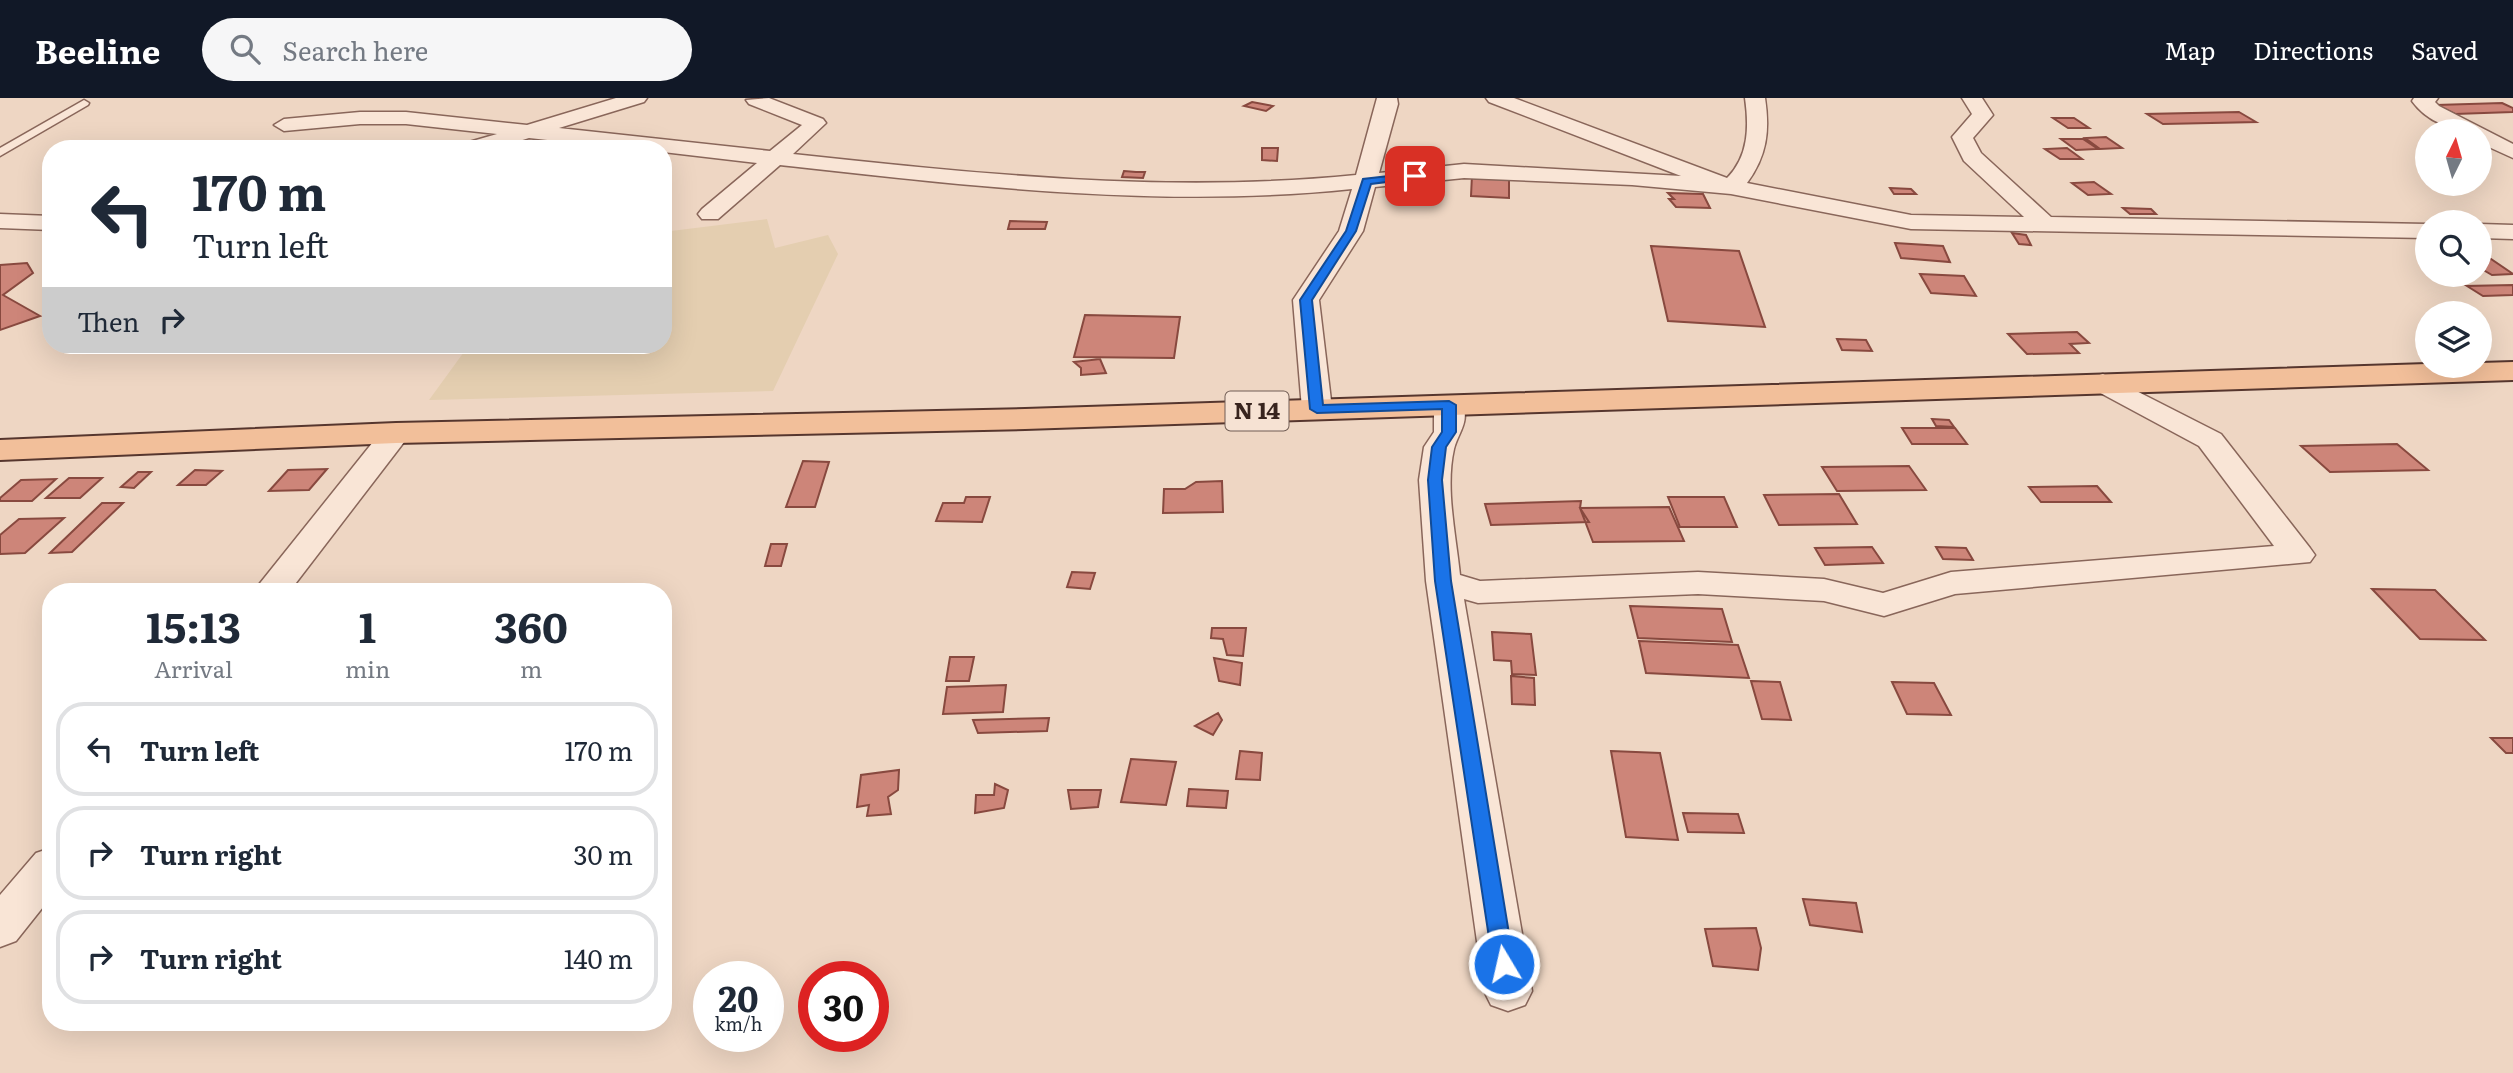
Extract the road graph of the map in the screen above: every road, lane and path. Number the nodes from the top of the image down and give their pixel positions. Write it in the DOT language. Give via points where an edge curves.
graph roads {
  1 [pos="637,98"];
  2 [pos="757,98"];
  3 [pos="1387,98"];
  4 [pos="1496,98"];
  5 [pos="1755,98"];
  6 [pos="1972,98"];
  7 [pos="2428,98"];
  8 [pos="84,103"];
  9 [pos="2449,119"];
  10 [pos="284,125"];
  11 [pos="532,131"];
  12 [pos="501,140"];
  13 [pos="612,140"];
  14 [pos="2492,141"];
  15 [pos="672,147"];
  16 [pos="2513,152"];
  17 [pos="0,153"];
  18 [pos="773,158"];
  19 [pos="1367,181"];
  20 [pos="1731,187"];
  21 [pos="710,214"];
  22 [pos="0,221"];
  23 [pos="42,223"];
  24 [pos="2047,226"];
  25 [pos="2415,231"];
  26 [pos="2492,231"];
  27 [pos="2513,232"];
  28 [pos="2513,371"];
  29 [pos="2103,383"];
  30 [pos="1449,405"];
  31 [pos="1317,409"];
  32 [pos="396,433"];
  33 [pos="0,450"];
  34 [pos="1443,581"];
  35 [pos="277,583"];
  36 [pos="42,876"];
  37 [pos="0,929"];
  38 [pos="1508,991"];
  1 -- 11 [label="street"];
  2 -- 18 [label="street" via="816,123"];
  3 -- 19 [label="street"];
  4 -- 20 [label="street"];
  5 -- 20 [label="street" via="1759,118 1756,145 1747,173"];
  6 -- 24 [label="street" via="1983,115 1962,138 1972,156"];
  7 -- 9 [label="street" via="2422,101"];
  8 -- 17 [label="lane"];
  10 -- 11 [label="street" via="406,118"];
  11 -- 12 [label="street"];
  11 -- 13 [label="street"];
  14 -- 16 [label="street"];
  15 -- 18 [label="street"];
  18 -- 19 [label="street" via="967,179 1135,188 1289,189"];
  18 -- 21 [label="street"];
  19 -- 20 [label="street" via="1464,171"];
  19 -- 31 [label="street" via="1351,231 1306,300"];
  20 -- 24 [label="street" via="1911,222"];
  22 -- 23 [label="street"];
  24 -- 25 [label="street"];
  26 -- 27 [label="street"];
  28 -- 29 [label="main road, N 14"];
  29 -- 30 [label="main road, N 14"];
  29 -- 34 [label="street" via="2210,440 2298,555 1951,583 1884,605 1824,590 1698,583 1478,592"];
  30 -- 31 [label="main road, N 14"];
  30 -- 34 [label="street" via="1449,432 1439,447 1435,480"];
  31 -- 32 [label="main road, N 14"];
  32 -- 33 [label="main road, N 14"];
  32 -- 35 [label="street"];
  34 -- 38 [label="street"];
  36 -- 37 [label="street"];
}
